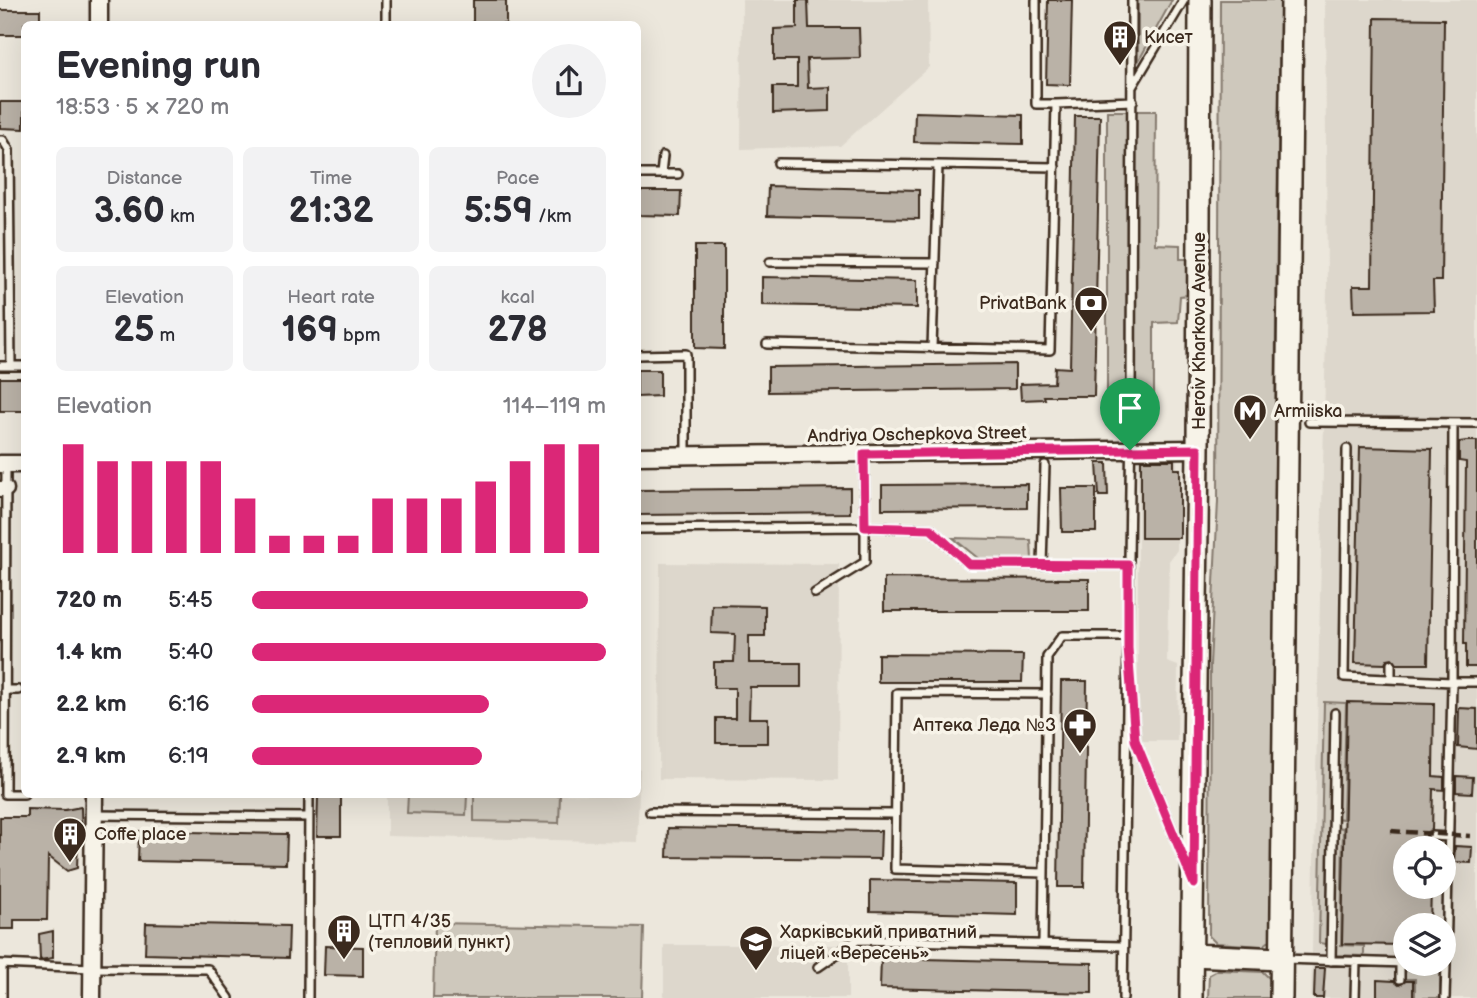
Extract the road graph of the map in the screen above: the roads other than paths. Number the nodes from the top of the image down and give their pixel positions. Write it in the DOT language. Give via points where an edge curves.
graph roads {
  1 [pos="99,0"];
  2 [pos="386,0"];
  3 [pos="1036,0"];
  4 [pos="1132,0"];
  5 [pos="1184,0"];
  6 [pos="1200,0"];
  7 [pos="1292,0"];
  8 [pos="99,21"];
  9 [pos="386,21"];
  10 [pos="1132,87"];
  11 [pos="1133,101"];
  12 [pos="1056,104"];
  13 [pos="0,140"];
  14 [pos="663,156"];
  15 [pos="778,163"];
  16 [pos="938,164"];
  17 [pos="1055,167"];
  18 [pos="641,174"];
  19 [pos="662,174"];
  20 [pos="678,174"];
  21 [pos="770,262"];
  22 [pos="935,263"];
  23 [pos="767,344"];
  24 [pos="932,348"];
  25 [pos="641,355"];
  26 [pos="0,366"];
  27 [pos="11,366"];
  28 [pos="21,366"];
  29 [pos="1309,422"];
  30 [pos="1453,423"];
  31 [pos="1477,423"];
  32 [pos="1198,449"];
  33 [pos="1347,449"];
  34 [pos="1130,450"];
  35 [pos="864,454"];
  36 [pos="641,456"];
  37 [pos="686,456"];
  38 [pos="3,464"];
  39 [pos="21,464"];
  40 [pos="1045,465"];
  41 [pos="3,489"];
  42 [pos="865,527"];
  43 [pos="641,529"];
  44 [pos="1042,565"];
  45 [pos="1128,565"];
  46 [pos="815,593"];
  47 [pos="3,611"];
  48 [pos="1128,636"];
  49 [pos="1128,648"];
  50 [pos="1391,664"];
  51 [pos="1391,679"];
  52 [pos="1452,682"];
  53 [pos="1477,682"];
  54 [pos="5,690"];
  55 [pos="18,690"];
  56 [pos="1046,694"];
  57 [pos="1335,713"];
  58 [pos="3,794"];
  59 [pos="21,794"];
  60 [pos="93,798"];
  61 [pos="309,798"];
  62 [pos="650,812"];
  63 [pos="895,814"];
  64 [pos="93,815"];
  65 [pos="309,817"];
  66 [pos="1449,836"];
  67 [pos="1044,873"];
  68 [pos="1194,884"];
  69 [pos="1043,944"];
  70 [pos="1123,946"];
  71 [pos="1192,955"];
  72 [pos="1281,959"];
  73 [pos="1331,961"];
  74 [pos="1356,962"];
  75 [pos="1393,963"];
  76 [pos="1,965"];
  77 [pos="818,967"];
  78 [pos="92,968"];
  79 [pos="1401,976"];
  80 [pos="1446,976"];
  81 [pos="1400,979"];
  82 [pos="2,998"];
  83 [pos="92,998"];
  84 [pos="229,998"];
  85 [pos="308,998"];
  86 [pos="1123,998"];
  87 [pos="1191,998"];
  88 [pos="1281,998"];
  89 [pos="1355,998"];
  90 [pos="1445,998"];
  1 -- 8 [label="street"];
  2 -- 9 [label="lane"];
  3 -- 12 [label="lane" via="1036,104"];
  4 -- 10 [label="lane"];
  5 -- 10 [label="lane"];
  6 -- 32 [label="main road, Heroiv Kharkova Avenue"];
  7 -- 72 [label="main road"];
  10 -- 11 [label="lane"];
  11 -- 12 [label="lane"];
  11 -- 34 [label="lane"];
  12 -- 17 [label="lane"];
  13 -- 27 [label="lane" via="9,150"];
  14 -- 19 [label="lane"];
  15 -- 16 [label="lane"];
  16 -- 17 [label="lane"];
  16 -- 22 [label="lane"];
  17 -- 24 [label="lane" via="1050,350"];
  18 -- 19 [label="lane"];
  19 -- 20 [label="lane"];
  21 -- 22 [label="lane"];
  22 -- 24 [label="lane"];
  23 -- 24 [label="lane"];
  25 -- 37 [label="lane" via="686,354"];
  26 -- 27 [label="lane"];
  27 -- 28 [label="lane"];
  29 -- 30 [label="lane"];
  30 -- 31 [label="lane"];
  30 -- 52 [label="lane"];
  32 -- 34 [label="street, Andriya Oschepkova Street"];
  32 -- 68 [label="main road, Heroiv Kharkova Avenue"];
  33 -- 51 [label="lane" via="1344,677"];
  34 -- 35 [label="street, Andriya Oschepkova Street"];
  34 -- 45 [label="lane"];
  35 -- 37 [label="street, Andriya Oschepkova Street"];
  35 -- 42 [label="lane"];
  36 -- 37 [label="street, Andriya Oschepkova Street"];
  38 -- 39 [label="street"];
  38 -- 41 [label="lane"];
  40 -- 44 [label="lane"];
  41 -- 47 [label="lane"];
  42 -- 43 [label="lane"];
  42 -- 44 [label="lane" via="931,529 969,564"];
  42 -- 46 [label="lane" via="865,562"];
  44 -- 45 [label="lane"];
  45 -- 48 [label="lane"];
  47 -- 54 [label="lane"];
  48 -- 49 [label="lane"];
  48 -- 56 [label="lane" via="1062,636 1047,657"];
  49 -- 68 [label="lane" via="1135,740"];
  49 -- 70 [label="lane"];
  50 -- 51 [label="lane"];
  51 -- 52 [label="lane"];
  52 -- 53 [label="lane"];
  52 -- 66 [label="lane"];
  54 -- 55 [label="lane"];
  54 -- 58 [label="lane"];
  56 -- 63 [label="lane" via="897,693"];
  56 -- 67 [label="lane"];
  57 -- 73 [label="lane"];
  58 -- 59 [label="lane"];
  60 -- 64 [label="street"];
  61 -- 65 [label="lane"];
  62 -- 63 [label="lane"];
  63 -- 67 [label="lane" via="895,869"];
  64 -- 65 [label="lane"];
  64 -- 78 [label="street"];
  65 -- 85 [label="lane"];
  67 -- 69 [label="lane"];
  68 -- 71 [label="main road, Heroiv Kharkova Avenue"];
  69 -- 70 [label="lane"];
  69 -- 77 [label="lane" via="857,940"];
  70 -- 86 [label="lane"];
  71 -- 72 [label="main road"];
  71 -- 87 [label="main road, Heroiv Kharkova Avenue"];
  72 -- 73 [label="lane"];
  72 -- 88 [label="main road"];
  73 -- 74 [label="lane"];
  74 -- 75 [label="lane"];
  74 -- 89 [label="lane"];
  76 -- 78 [label="lane"];
  76 -- 82 [label="lane"];
  78 -- 83 [label="street"];
  78 -- 84 [label="lane" via="208,969"];
  79 -- 81 [label="lane"];
  80 -- 90 [label="lane"];
}
